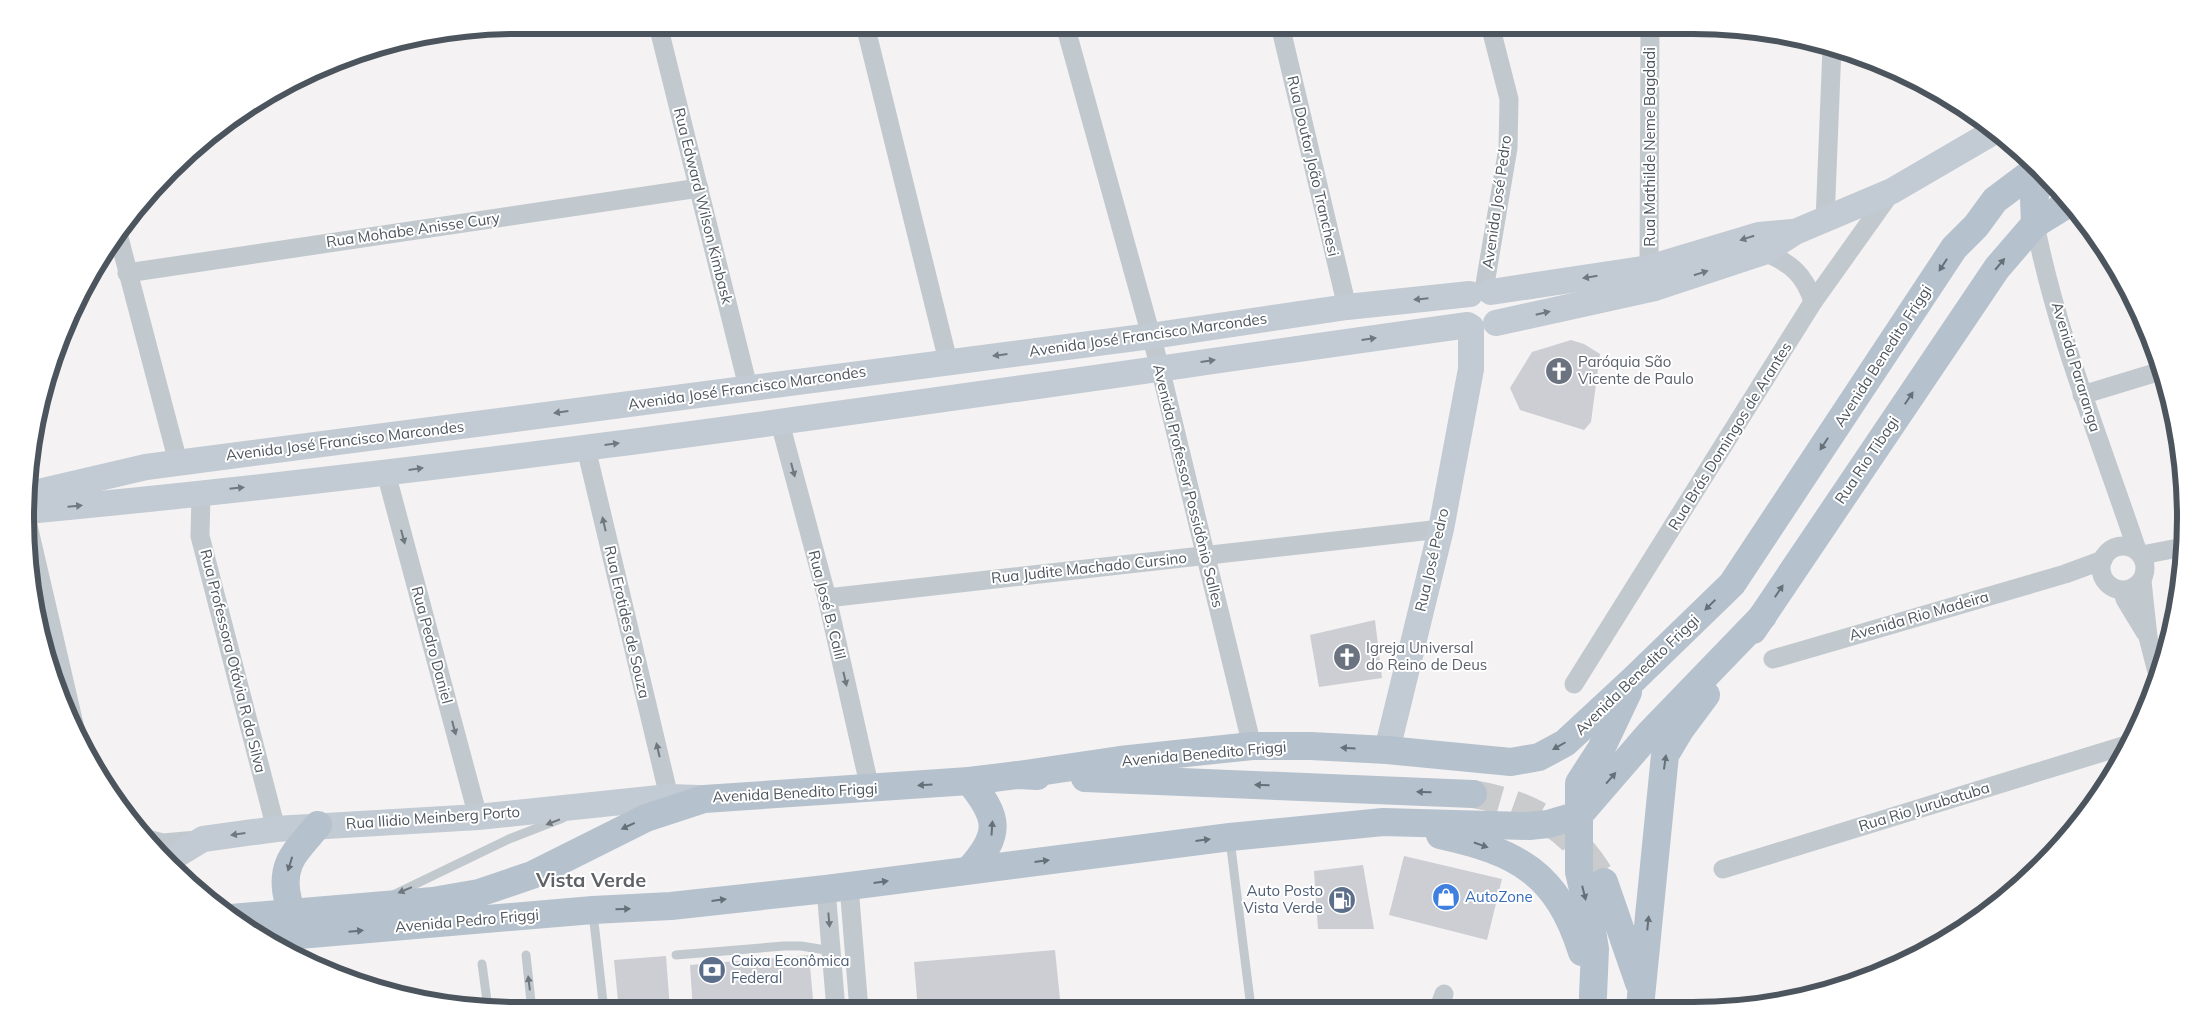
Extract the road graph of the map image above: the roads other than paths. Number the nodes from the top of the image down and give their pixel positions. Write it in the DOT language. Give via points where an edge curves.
graph roads {
  1 [pos="660,34"];
  2 [pos="867,34"];
  3 [pos="1067,34"];
  4 [pos="1282,34"];
  5 [pos="1492,34"];
  6 [pos="1650,34"];
  7 [pos="1832,54"];
  8 [pos="1989,135"];
  9 [pos="2031,173"];
  10 [pos="2039,180"];
  11 [pos="699,188"];
  12 [pos="1892,192"];
  13 [pos="1995,200"];
  14 [pos="2063,207"];
  15 [pos="2069,214"];
  16 [pos="1826,221"];
  17 [pos="2035,224"];
  18 [pos="1795,232"];
  19 [pos="120,242"];
  20 [pos="1764,252"];
  21 [pos="1650,268"];
  22 [pos="128,273"];
  23 [pos="1482,292"];
  24 [pos="1813,302"];
  25 [pos="1347,307"];
  26 [pos="1481,326"];
  27 [pos="1151,336"];
  28 [pos="948,361"];
  29 [pos="1160,368"];
  30 [pos="2155,373"];
  31 [pos="748,387"];
  32 [pos="2082,395"];
  33 [pos="780,423"];
  34 [pos="586,448"];
  35 [pos="178,462"];
  36 [pos="146,466"];
  37 [pos="386,473"];
  38 [pos="201,492"];
  39 [pos="35,493"];
  40 [pos="149,498"];
  41 [pos="2123,509"];
  42 [pos="34,510"];
  43 [pos="1441,529"];
  44 [pos="2118,547"];
  45 [pos="2176,550"];
  46 [pos="1205,555"];
  47 [pos="36,558"];
  48 [pos="2102,560"];
  49 [pos="2142,564"];
  50 [pos="2065,574"];
  51 [pos="2104,580"];
  52 [pos="2123,591"];
  53 [pos="827,598"];
  54 [pos="1762,616"];
  55 [pos="2148,637"];
  56 [pos="1773,658"];
  57 [pos="2155,664"];
  58 [pos="1634,679"];
  59 [pos="1574,684"];
  60 [pos="66,692"];
  61 [pos="1252,746"];
  62 [pos="2119,747"];
  63 [pos="1387,750"];
  64 [pos="1018,775"];
  65 [pos="969,782"];
  66 [pos="870,789"];
  67 [pos="1473,794"];
  68 [pos="669,797"];
  69 [pos="704,799"];
  70 [pos="598,804"];
  71 [pos="1579,814"];
  72 [pos="478,818"];
  73 [pos="1383,822"];
  74 [pos="318,825"];
  75 [pos="276,828"];
  76 [pos="1230,837"];
  77 [pos="203,839"];
  78 [pos="159,842"];
  79 [pos="173,857"];
  80 [pos="1723,869"];
  81 [pos="970,870"];
  82 [pos="1604,882"];
  83 [pos="838,888"];
  84 [pos="366,907"];
  85 [pos="593,910"];
  86 [pos="291,912"];
  87 [pos="243,917"];
  88 [pos="308,935"];
  89 [pos="276,937"];
  90 [pos="832,951"];
  91 [pos="526,955"];
  92 [pos="676,955"];
  93 [pos="482,964"];
  94 [pos="1641,998"];
  95 [pos="487,1001"];
  96 [pos="531,1002"];
  97 [pos="603,1002"];
  98 [pos="835,1002"];
  99 [pos="858,1002"];
  100 [pos="1250,1002"];
  101 [pos="1593,1002"];
  1 -- 11 [label="street, Rua Edward Wilson Kimbask"];
  2 -- 28 [label="street"];
  3 -- 27 [label="street, Avenida Professor Possidônio Salles"];
  4 -- 25 [label="street, Rua Doutor João Tranchesi"];
  5 -- 23 [label="street, Avenida José Pedro" via="1509,99 1508,148"];
  6 -- 21 [label="street, Rua Mathilde Neme Bagdadi"];
  7 -- 16 [label="street"];
  8 -- 12 [label="street, Avenida José Francisco Marcondes"];
  9 -- 13 [label="main road, Avenida Benedito Friggi"];
  10 -- 17 [label="main road" via="2034,199"];
  11 -- 22 [label="street, Rua Mohabe Anisse Cury"];
  11 -- 31 [label="street, Rua Edward Wilson Kimbask"];
  12 -- 16 [label="street, Avenida José Francisco Marcondes"];
  12 -- 24 [label="street, Rua Brás Domingos de Arantes"];
  13 -- 17 [label="main road"];
  13 -- 58 [label="main road, Avenida Benedito Friggi, one-way" via="1954,248 1732,584"];
  14 -- 17 [label="main road, Rua Rio Tibagi"];
  15 -- 17 [label="street"];
  16 -- 18 [label="street, Avenida José Francisco Marcondes"];
  17 -- 32 [label="street, Avenida Pararanga"];
  54 -- 17 [label="main road, Rua Rio Tibagi, one-way" via="1985,284"];
  18 -- 20 [label="street, Avenida José Francisco Marcondes"];
  18 -- 21 [label="street, Avenida José Francisco Marcondes, one-way" via="1759,235"];
  19 -- 22 [label="street"];
  20 -- 24 [label="street" via="1789,264 1808,285"];
  26 -- 20 [label="street, Avenida José Francisco Marcondes, one-way" via="1656,288"];
  21 -- 23 [label="street, Avenida José Francisco Marcondes, one-way"];
  22 -- 35 [label="street"];
  23 -- 25 [label="street, Avenida José Francisco Marcondes, one-way"];
  23 -- 26 [label="street" via="1500,303 1501,310"];
  23 -- 26 [label="street" via="1462,307 1462,315"];
  24 -- 59 [label="street, Rua Brás Domingos de Arantes"];
  25 -- 27 [label="street, Avenida José Francisco Marcondes"];
  29 -- 26 [label="street, Avenida José Francisco Marcondes, one-way"];
  26 -- 43 [label="street, Rua José Pedro"];
  27 -- 28 [label="street, Avenida José Francisco Marcondes, one-way"];
  27 -- 29 [label="street, Avenida Professor Possidônio Salles"];
  28 -- 31 [label="street, Avenida José Francisco Marcondes"];
  29 -- 33 [label="street, Avenida José Francisco Marcondes"];
  29 -- 46 [label="street, Avenida Professor Possidônio Salles"];
  30 -- 32 [label="street"];
  31 -- 35 [label="street, Avenida José Francisco Marcondes, one-way"];
  32 -- 41 [label="street, Avenida Pararanga"];
  34 -- 33 [label="street, Avenida José Francisco Marcondes, one-way"];
  33 -- 53 [label="street, Rua José B. Calil, one-way"];
  37 -- 34 [label="street, Avenida José Francisco Marcondes, one-way"];
  68 -- 34 [label="street, Rua Erotides de Souza, one-way"];
  35 -- 36 [label="street, Avenida José Francisco Marcondes"];
  36 -- 39 [label="street, Avenida José Francisco Marcondes"];
  36 -- 40 [label="street" via="136,481"];
  38 -- 37 [label="street, Avenida José Francisco Marcondes, one-way"];
  37 -- 72 [label="street, Rua Pedro Daniel, one-way"];
  38 -- 40 [label="street, Avenida José Francisco Marcondes"];
  38 -- 75 [label="street, Rua Professora Otávia R da Silva" via="200,536"];
  42 -- 40 [label="street, Avenida José Francisco Marcondes, one-way"];
  41 -- 44 [label="street, Avenida Pararanga"];
  41 -- 49 [label="street, Avenida Pararanga"];
  43 -- 46 [label="street, Rua Judite Machado Cursino"];
  43 -- 63 [label="street, Rua José Pedro"];
  44 -- 48 [label="street" via="2111,549"];
  44 -- 49 [label="street" via="2124,546"];
  45 -- 49 [label="street"];
  46 -- 53 [label="street, Rua Judite Machado Cursino"];
  46 -- 61 [label="street, Avenida Professor Possidônio Salles"];
  47 -- 60 [label="street"];
  48 -- 50 [label="street, Avenida Rio Madeira"];
  48 -- 51 [label="street"];
  49 -- 52 [label="street" via="2130,590"];
  49 -- 55 [label="street, Avenida Pararanga"];
  50 -- 51 [label="street, Avenida Rio Madeira"];
  50 -- 56 [label="street, Avenida Rio Madeira"];
  51 -- 52 [label="street" via="2116,590"];
  52 -- 55 [label="street, Avenida Pararanga"];
  53 -- 66 [label="street, Rua José B. Calil, one-way"];
  71 -- 54 [label="main road, one-way" via="1650,733"];
  94 -- 54 [label="main road, Rua Rio Tibagi, one-way" via="1665,755"];
  55 -- 57 [label="street, Avenida Pararanga"];
  58 -- 63 [label="main road, Avenida Benedito Friggi, one-way" via="1565,743 1539,757 1510,762"];
  58 -- 71 [label="main road" via="1601,749 1579,783"];
  63 -- 61 [label="main road, Avenida Benedito Friggi, one-way"];
  61 -- 64 [label="main road, Avenida Benedito Friggi"];
  62 -- 80 [label="street, Rua Rio Jurubatuba"];
  64 -- 65 [label="main road, Avenida Benedito Friggi"];
  67 -- 64 [label="main road, Avenida Benedito Friggi, one-way"];
  65 -- 66 [label="main road, Avenida Benedito Friggi, one-way"];
  81 -- 65 [label="main road, one-way" via="984,854 991,837 993,818"];
  66 -- 69 [label="main road, Avenida Benedito Friggi"];
  68 -- 69 [label="street, Rua Ilidio Meinberg Porto"];
  68 -- 70 [label="street, Rua Ilidio Meinberg Porto"];
  69 -- 84 [label="main road, Avenida Benedito Friggi, one-way" via="646,818 532,875 479,893"];
  70 -- 72 [label="street, Rua Ilidio Meinberg Porto"];
  70 -- 84 [label="lane, one-way" via="510,839"];
  71 -- 73 [label="main road" via="1529,826"];
  71 -- 101 [label="main road, one-way" via="1578,872 1595,949"];
  72 -- 74 [label="street, Rua Ilidio Meinberg Porto"];
  73 -- 76 [label="main road"];
  73 -- 101 [label="main road, one-way" via="1469,841 1502,853 1537,875 1558,896 1574,924"];
  74 -- 75 [label="street, Rua Ilidio Meinberg Porto"];
  74 -- 86 [label="main road, one-way" via="292,858 286,890"];
  75 -- 77 [label="street, Rua Ilidio Meinberg Porto, one-way"];
  81 -- 76 [label="main road, one-way"];
  76 -- 100 [label="lane"];
  77 -- 78 [label="street"];
  77 -- 79 [label="street, Rua Ilidio Meinberg Porto"];
  83 -- 81 [label="main road, one-way"];
  82 -- 94 [label="main road"];
  85 -- 83 [label="main road, Avenida Pedro Friggi, one-way" via="671,906"];
  83 -- 90 [label="street, one-way"];
  83 -- 99 [label="street"];
  84 -- 86 [label="main road, Avenida Benedito Friggi"];
  88 -- 85 [label="main road, Avenida Pedro Friggi, one-way"];
  85 -- 97 [label="lane"];
  86 -- 87 [label="main road"];
  86 -- 88 [label="main road"];
  88 -- 89 [label="main road, Avenida Pedro Friggi"];
  90 -- 92 [label="lane" via="784,946"];
  90 -- 98 [label="street"];
  96 -- 91 [label="lane, one-way"];
  93 -- 95 [label="lane"];
}
